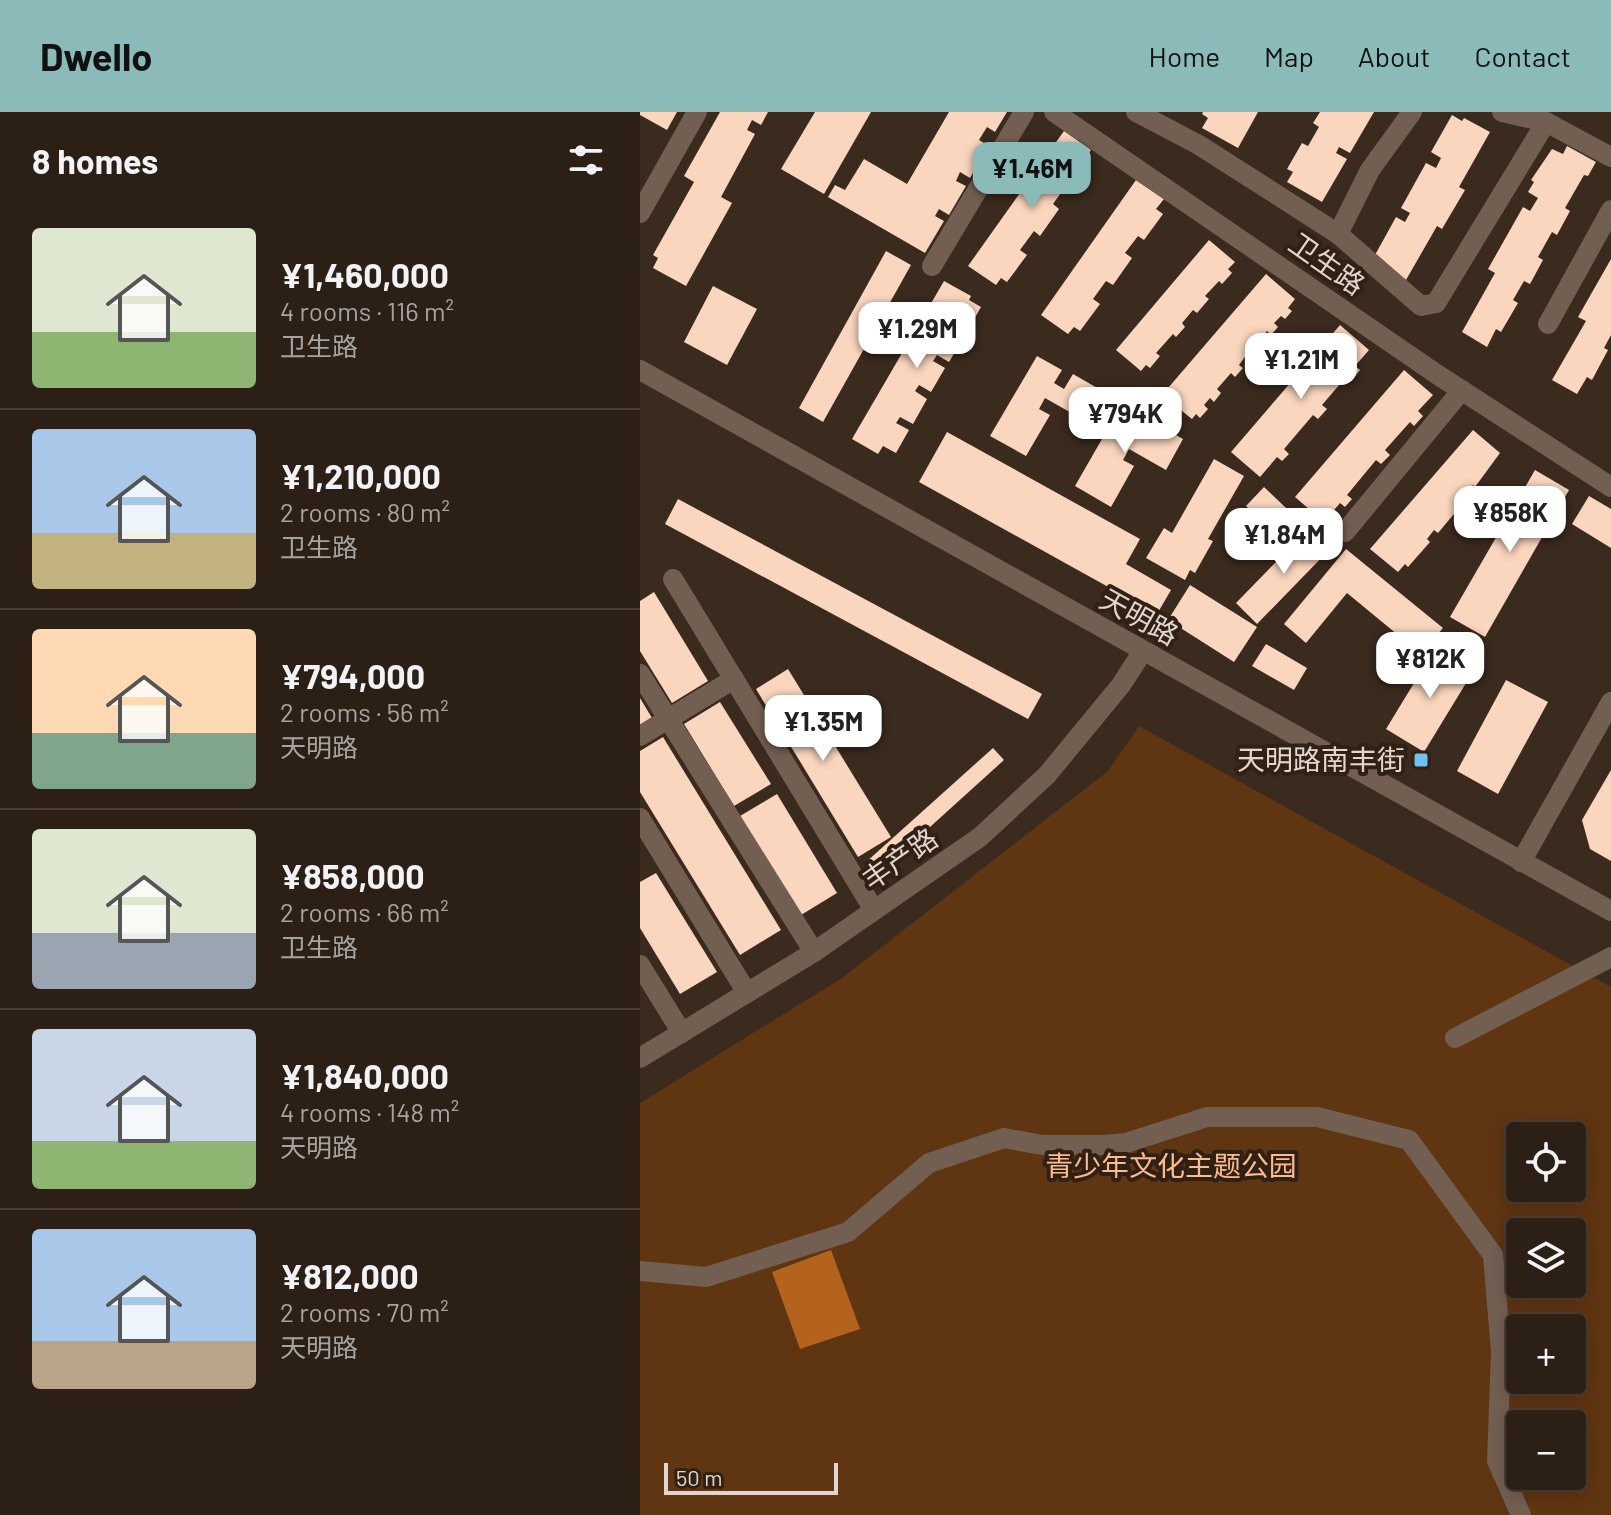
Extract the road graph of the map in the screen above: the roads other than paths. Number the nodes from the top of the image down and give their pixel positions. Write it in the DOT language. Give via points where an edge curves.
graph roads {
  1 [pos="697,112"];
  2 [pos="1024,112"];
  3 [pos="1054,112"];
  4 [pos="1136,112"];
  5 [pos="1412,112"];
  6 [pos="1502,112"];
  7 [pos="1544,118"];
  8 [pos="1611,157"];
  9 [pos="1611,210"];
  10 [pos="640,213"];
  11 [pos="1338,234"];
  12 [pos="932,266"];
  13 [pos="1548,324"];
  14 [pos="640,370"];
  15 [pos="1462,390"];
  16 [pos="1611,487"];
  17 [pos="1345,532"];
  18 [pos="673,579"];
  19 [pos="1143,651"];
  20 [pos="640,674"];
  21 [pos="734,679"];
  22 [pos="1611,702"];
  23 [pos="668,719"];
  24 [pos="640,736"];
  25 [pos="640,818"];
  26 [pos="1521,862"];
  27 [pos="874,910"];
  28 [pos="1611,911"];
  29 [pos="814,952"];
  30 [pos="1611,957"];
  31 [pos="640,965"];
  32 [pos="747,993"];
  33 [pos="682,1033"];
  34 [pos="1455,1038"];
  35 [pos="640,1058"];
  36 [pos="640,1271"];
  37 [pos="1521,1515"];
  1 -- 10 [label="street"];
  2 -- 12 [label="street"];
  3 -- 15 [label="street, 卫生路"];
  4 -- 11 [label="street" via="1199,145"];
  5 -- 11 [label="street" via="1370,170"];
  6 -- 7 [label="street"];
  7 -- 8 [label="street"];
  7 -- 11 [label="street" via="1436,303 1421,306"];
  9 -- 13 [label="street"];
  14 -- 19 [label="street, 天明路"];
  15 -- 16 [label="street, 卫生路"];
  15 -- 17 [label="street"];
  18 -- 21 [label="street"];
  19 -- 26 [label="street, 天明路"];
  19 -- 27 [label="street, 丰产路" via="1047,775 980,837"];
  20 -- 23 [label="street"];
  21 -- 23 [label="street"];
  21 -- 27 [label="street"];
  22 -- 26 [label="street"];
  23 -- 24 [label="street"];
  23 -- 29 [label="street"];
  25 -- 32 [label="street"];
  26 -- 28 [label="street, 天明路"];
  27 -- 29 [label="street, 丰产路"];
  29 -- 32 [label="street, 丰产路"];
  30 -- 34 [label="street"];
  31 -- 33 [label="street"];
  32 -- 33 [label="street, 丰产路"];
  33 -- 35 [label="street, 丰产路"];
  36 -- 37 [label="street" via="706,1277 848,1232 929,1163 1004,1138 1042,1145 1104,1145 1207,1117 1317,1117 1409,1140 1493,1255 1501,1352 1497,1461"];
}
